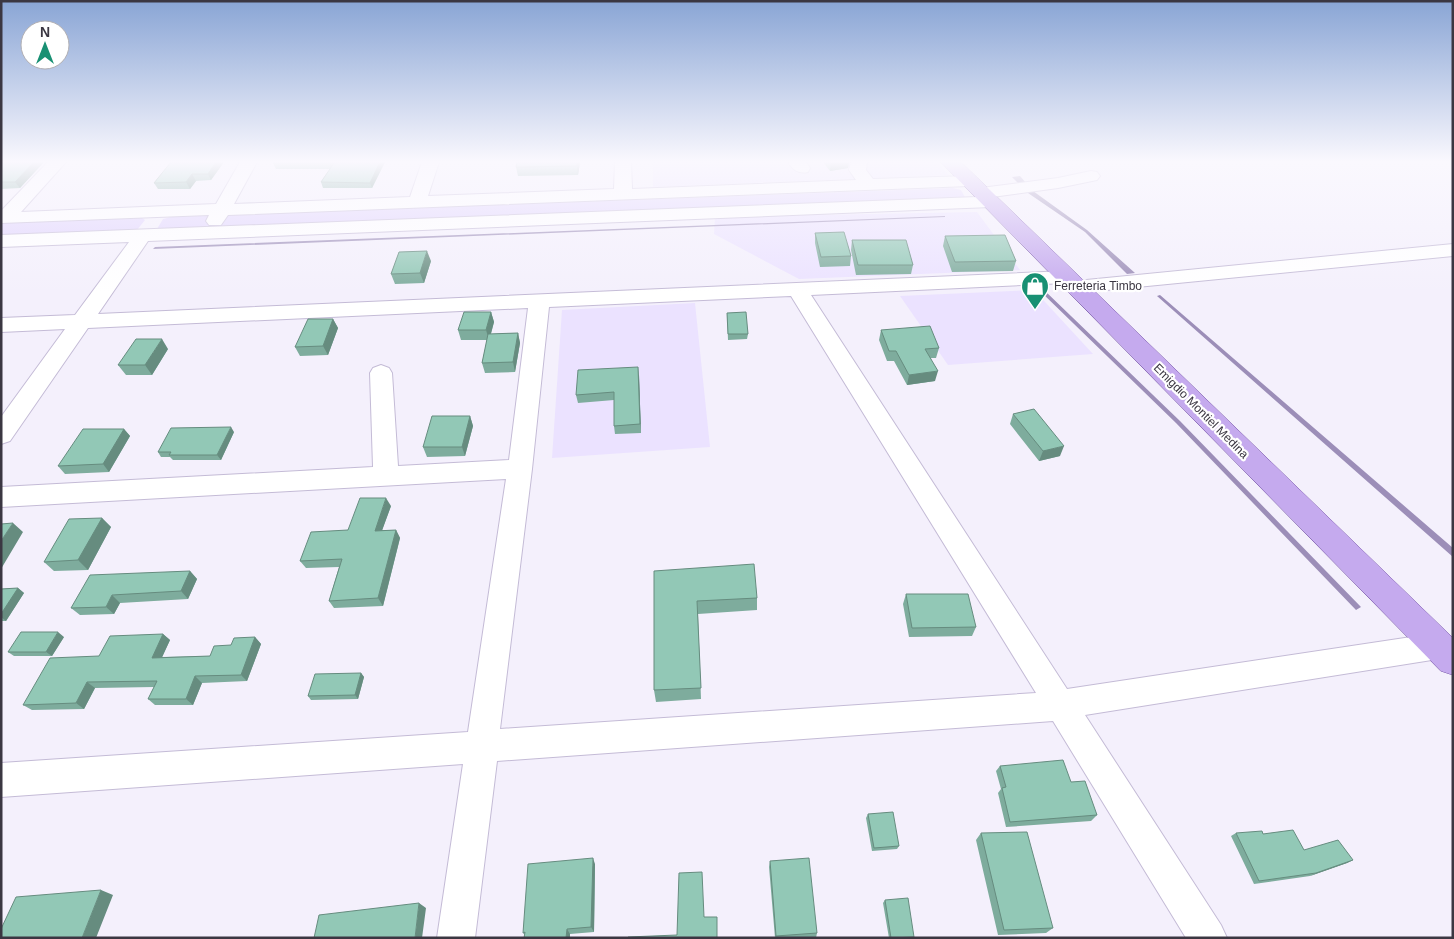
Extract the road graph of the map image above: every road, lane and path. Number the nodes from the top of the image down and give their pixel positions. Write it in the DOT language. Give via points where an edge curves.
graph roads {
  1 [pos="14,206"];
  2 [pos="223,206"];
  3 [pos="323,206"];
  4 [pos="714,206"];
  5 [pos="994,206"];
  6 [pos="221,210"];
  7 [pos="3,217"];
  8 [pos="210,232"];
  9 [pos="144,235"];
  10 [pos="1,240"];
  11 [pos="1453,250"];
  12 [pos="1071,282"];
  13 [pos="797,289"];
  14 [pos="539,301"];
  15 [pos="82,321"];
  16 [pos="1,325"];
  17 [pos="381,373"];
  18 [pos="1,435"];
  19 [pos="520,469"];
  20 [pos="386,476"];
  21 [pos="1,497"];
  22 [pos="1445,653"];
  23 [pos="1061,706"];
  24 [pos="480,747"];
  25 [pos="1,780"];
  26 [pos="1201,937"];
  27 [pos="456,938"];
  1 -- 7 [label="street"];
  2 -- 6 [label="street"];
  3 -- 6 [label="street"];
  4 -- 8 [label="street"];
  5 -- 12 [label="main road, Emigdio Montiel Medina"];
  6 -- 7 [label="street"];
  6 -- 8 [label="street"];
  8 -- 9 [label="street"];
  9 -- 10 [label="street"];
  9 -- 15 [label="street"];
  11 -- 12 [label="street"];
  12 -- 13 [label="street"];
  12 -- 22 [label="main road, Emigdio Montiel Medina"];
  13 -- 14 [label="street"];
  13 -- 23 [label="street"];
  14 -- 15 [label="street"];
  14 -- 19 [label="street"];
  15 -- 16 [label="street"];
  15 -- 18 [label="street"];
  17 -- 20 [label="street"];
  19 -- 20 [label="street"];
  19 -- 24 [label="street"];
  20 -- 21 [label="street"];
  22 -- 23 [label="street"];
  23 -- 24 [label="street"];
  23 -- 26 [label="street"];
  24 -- 25 [label="street"];
  24 -- 27 [label="street"];
}
